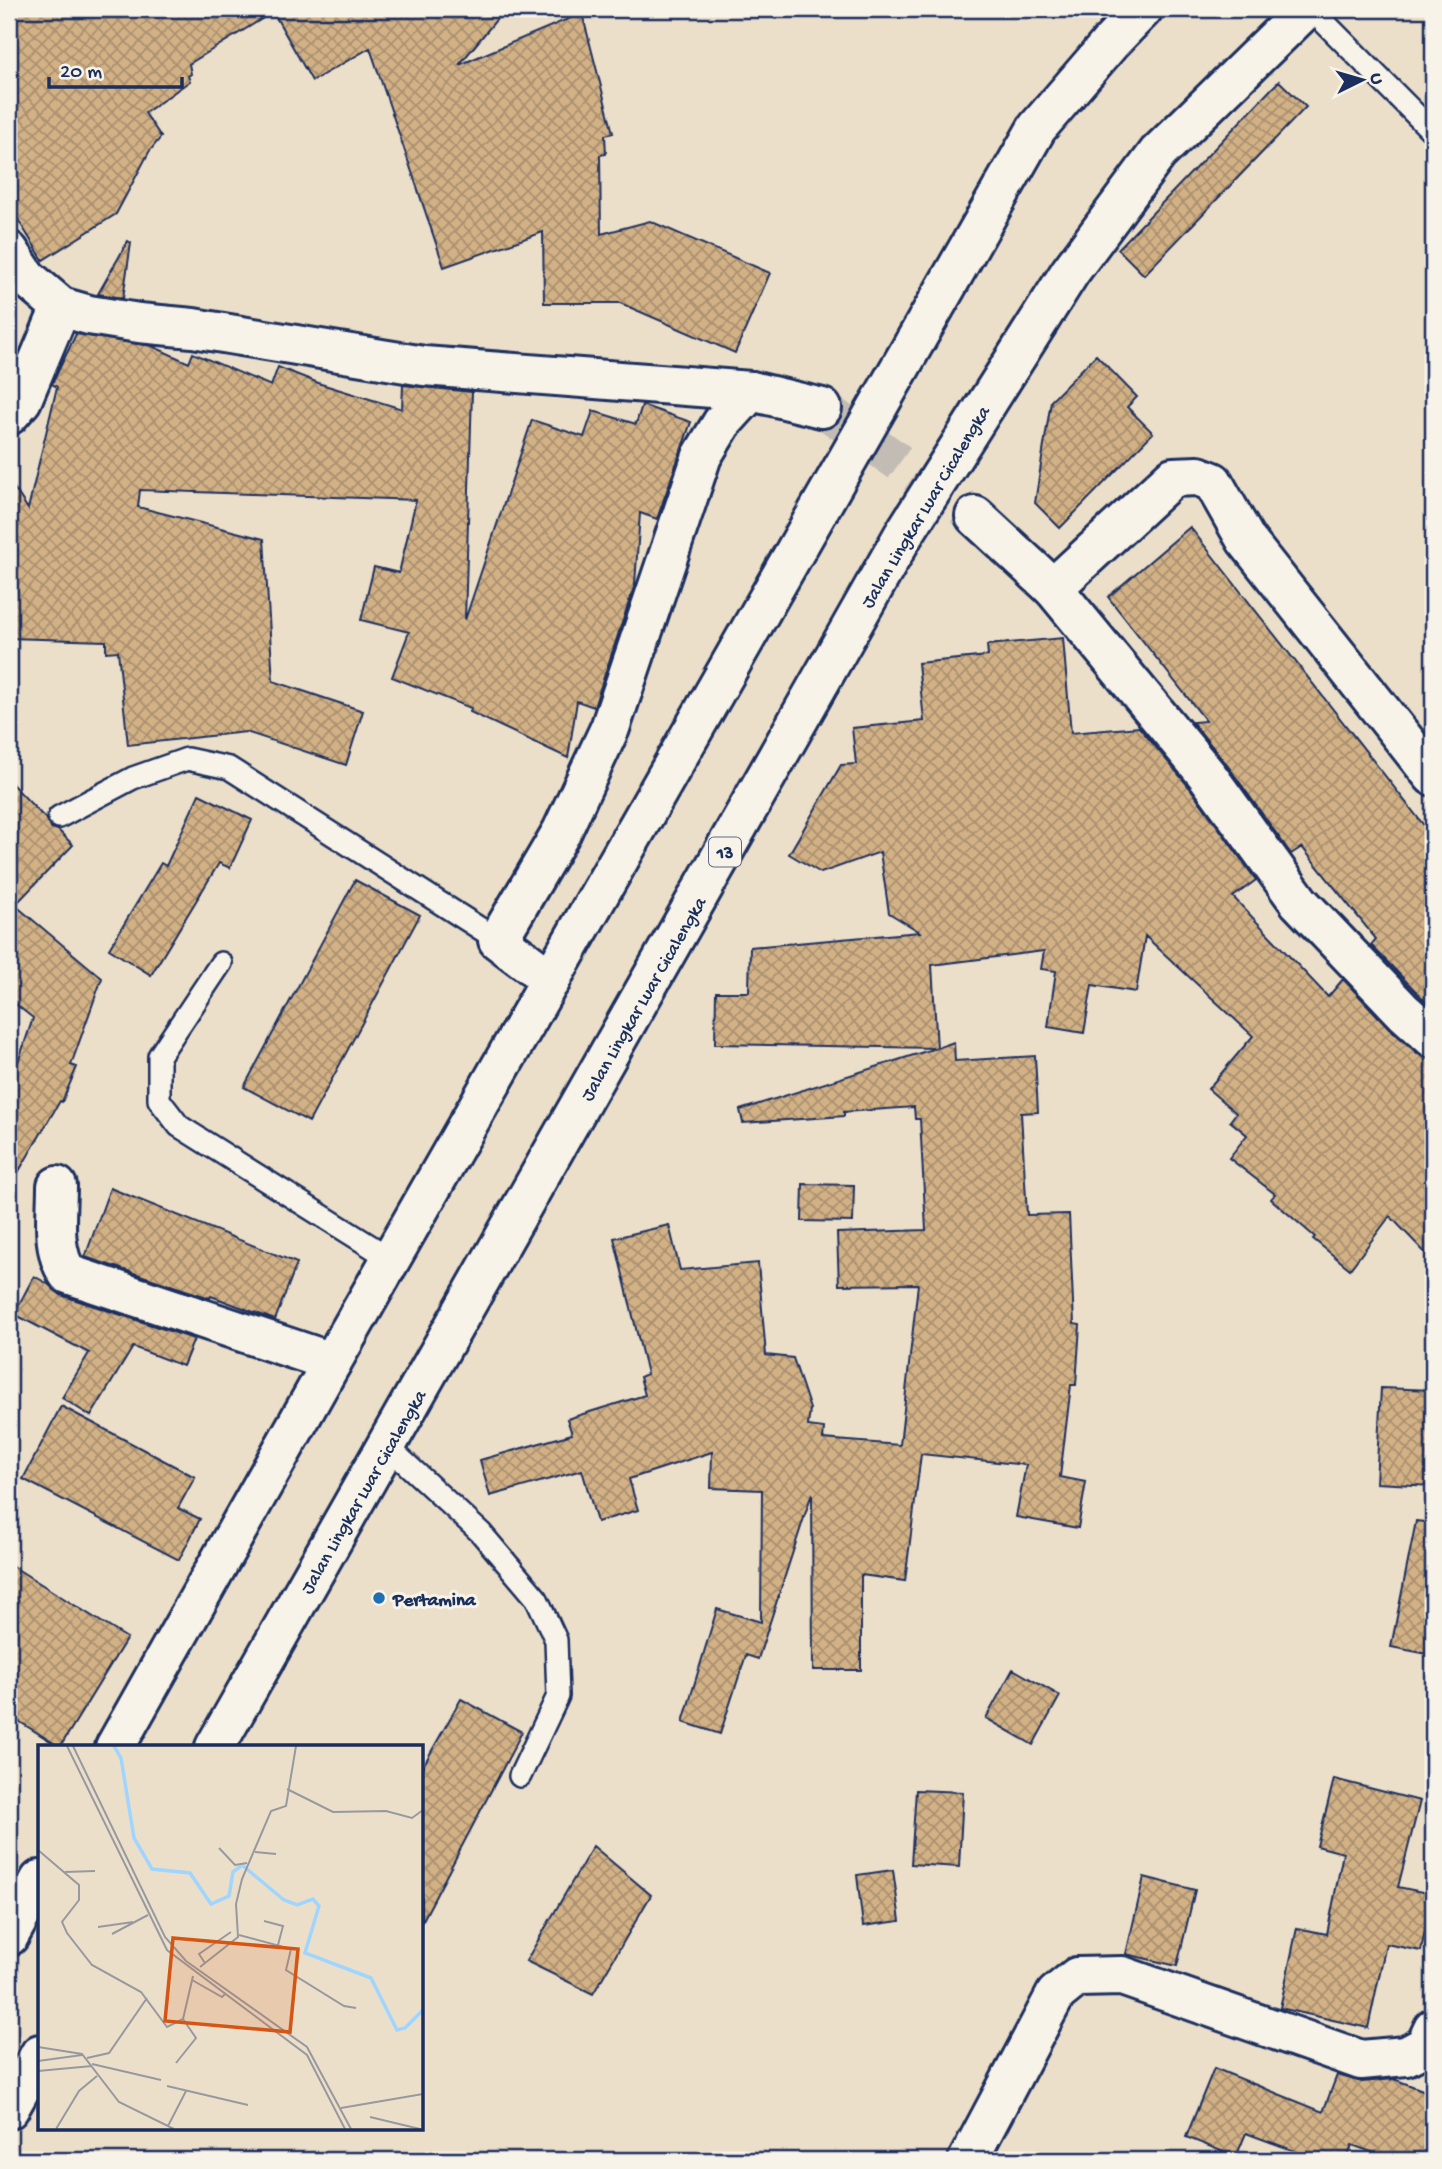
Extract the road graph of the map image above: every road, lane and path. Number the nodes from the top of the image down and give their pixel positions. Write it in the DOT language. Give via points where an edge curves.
graph roads {
  1 [pos="1143,9"];
  2 [pos="1308,9"];
  3 [pos="1433,132"];
  4 [pos="9,251"];
  5 [pos="61,307"];
  6 [pos="751,391"];
  7 [pos="822,408"];
  8 [pos="9,415"];
  9 [pos="975,516"];
  10 [pos="1053,588"];
  11 [pos="1433,776"];
  12 [pos="60,817"];
  13 [pos="498,940"];
  14 [pos="221,963"];
  15 [pos="551,980"];
  16 [pos="1433,1038"];
  17 [pos="57,1186"];
  18 [pos="391,1259"];
  19 [pos="332,1362"];
  20 [pos="387,1446"];
  21 [pos="116,1745"];
  22 [pos="216,1745"];
  23 [pos="520,1776"];
  24 [pos="38,1884"];
  25 [pos="9,1936"];
  26 [pos="1433,2029"];
  27 [pos="38,2058"];
  28 [pos="9,2109"];
  29 [pos="968,2160"];
  1 -- 15 [label="main road" via="1037,128"];
  2 -- 3 [label="lane"];
  2 -- 20 [label="main road, Jalan Lingkar Luar Cicalengka / 13" via="1158,153 1070,272 904,534"];
  4 -- 5 [label="main road" via="27,278"];
  5 -- 6 [label="main road" via="424,366"];
  5 -- 8 [label="main road" via="22,400"];
  6 -- 7 [label="main road"];
  6 -- 13 [label="main road" via="722,423 702,456 610,728 562,831"];
  9 -- 10 [label="main road"];
  10 -- 11 [label="main road" via="1173,477 1198,476 1213,482 1246,540"];
  10 -- 16 [label="main road" via="1207,775 1299,902"];
  12 -- 13 [label="lane" via="134,778 187,759 229,768"];
  13 -- 15 [label="main road"];
  14 -- 18 [label="lane" via="159,1056 159,1100 179,1126"];
  15 -- 18 [label="main road"];
  17 -- 19 [label="main road" via="57,1241 60,1263 68,1274"];
  18 -- 19 [label="main road"];
  19 -- 21 [label="main road"];
  20 -- 22 [label="main road, Jalan Lingkar Luar Cicalengka / 13"];
  20 -- 23 [label="lane" via="481,1533 537,1598 556,1640 558,1696"];
  24 -- 25 [label="main road"];
  26 -- 29 [label="main road" via="1425,2046 1406,2056 1361,2060 1122,1976 1077,1977 1056,1994"];
  27 -- 28 [label="main road"];
}
